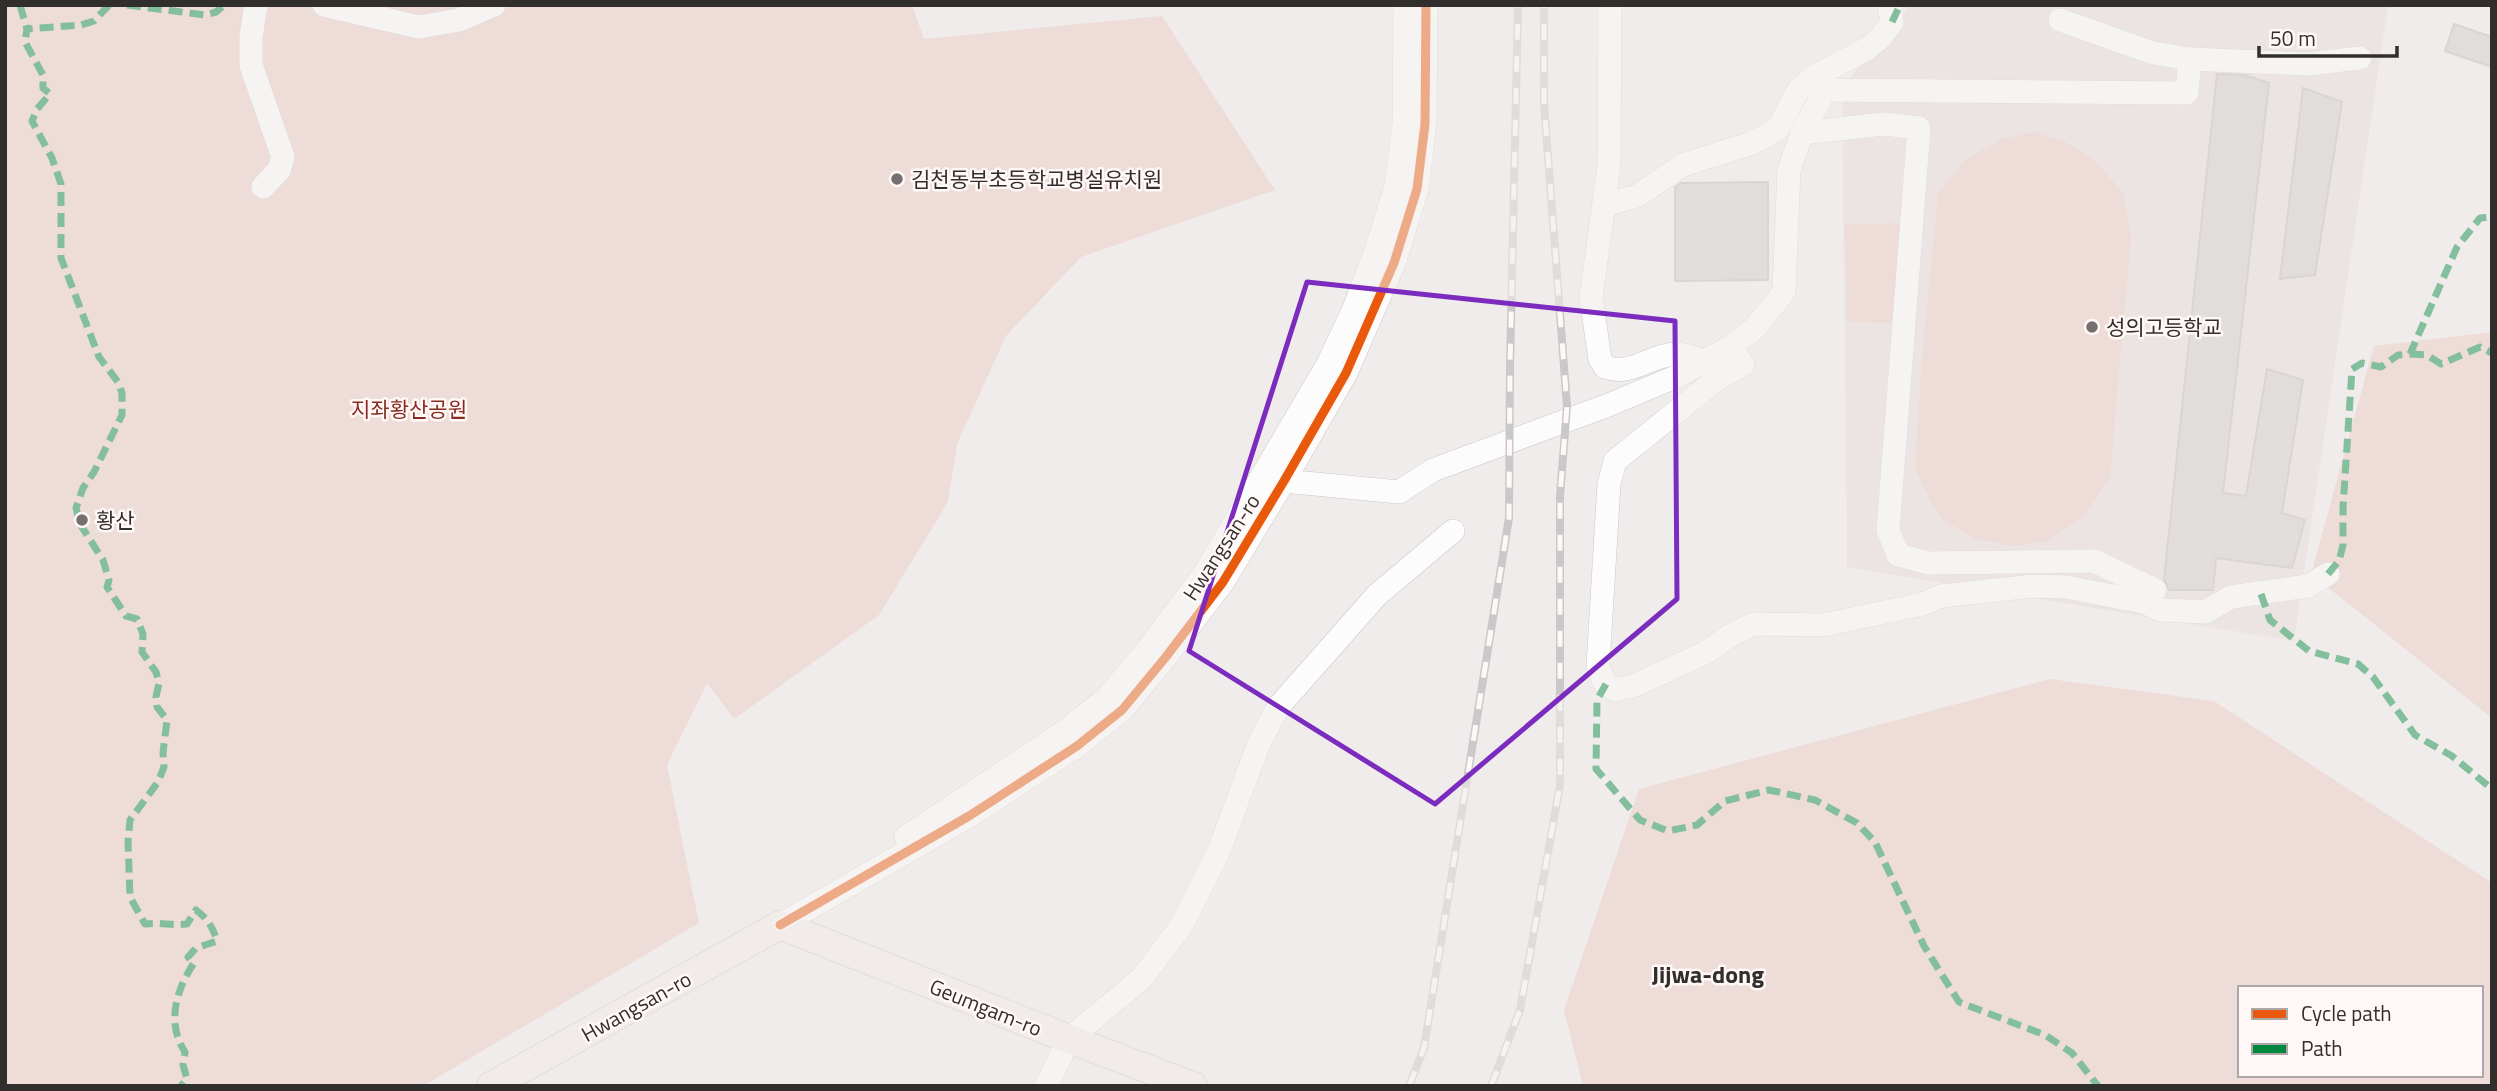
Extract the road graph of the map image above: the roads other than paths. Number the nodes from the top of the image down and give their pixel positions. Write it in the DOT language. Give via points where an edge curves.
graph roads {
  1 [pos="256,5"];
  2 [pos="324,5"];
  3 [pos="494,5"];
  4 [pos="1405,5"];
  5 [pos="1426,5"];
  6 [pos="1611,5"];
  7 [pos="1889,5"];
  8 [pos="2060,20"];
  9 [pos="2360,58"];
  10 [pos="2190,59"];
  11 [pos="1802,133"];
  12 [pos="263,187"];
  13 [pos="1604,205"];
  14 [pos="1730,347"];
  15 [pos="1704,362"];
  16 [pos="1284,481"];
  17 [pos="1453,531"];
  18 [pos="2328,574"];
  19 [pos="2155,590"];
  20 [pos="780,925"];
  21 [pos="1069,1039"];
  22 [pos="491,1086"];
  23 [pos="1046,1086"];
  24 [pos="1194,1086"];
  1 -- 12 [label="street" via="251,65 283,157 279,170"];
  2 -- 3 [label="street" via="419,27 459,20"];
  4 -- 20 [label="street, Hwangsan-ro" via="1404,124 1396,186 1376,251 1328,365 1205,573 1107,698"];
  5 -- 16 [label="street, Hwangsan-ro" via="1425,124 1417,189 1394,263 1346,373"];
  6 -- 13 [label="street" via="1611,129"];
  7 -- 13 [label="street" via="1892,22 1881,37 1798,90 1778,129 1752,143 1683,165 1637,196"];
  8 -- 10 [label="street" via="2153,53"];
  9 -- 10 [label="street" via="2307,64"];
  10 -- 11 [label="street" via="2187,93 1825,90"];
  11 -- 14 [label="street" via="1789,170 1784,292 1754,329"];
  11 -- 19 [label="street" via="1884,124 1919,128 1888,530 1898,555 1928,563 2094,561"];
  13 -- 15 [label="street" via="1591,298 1605,367 1626,369 1674,354"];
  14 -- 15 [label="street"];
  14 -- 18 [label="street" via="1743,365 1716,380 1615,461 1609,484 1598,665 1604,682 1615,690 1705,653 1753,624 1823,625 1941,596 2034,586 2066,587 2143,602 2161,610 2205,612 2231,597 2308,586"];
  15 -- 16 [label="street" via="1606,406 1433,470 1399,492"];
  16 -- 20 [label="street, Hwangsan-ro" via="1223,582 1122,710 1077,746 969,816"];
  17 -- 21 [label="street" via="1377,595 1279,706 1259,743 1218,853 1182,925 1142,978"];
  20 -- 21 [label="main road, Geumgam-ro"];
  20 -- 22 [label="main road, Hwangsan-ro"];
  21 -- 23 [label="street"];
  21 -- 24 [label="main road, Geumgam-ro"];
}
